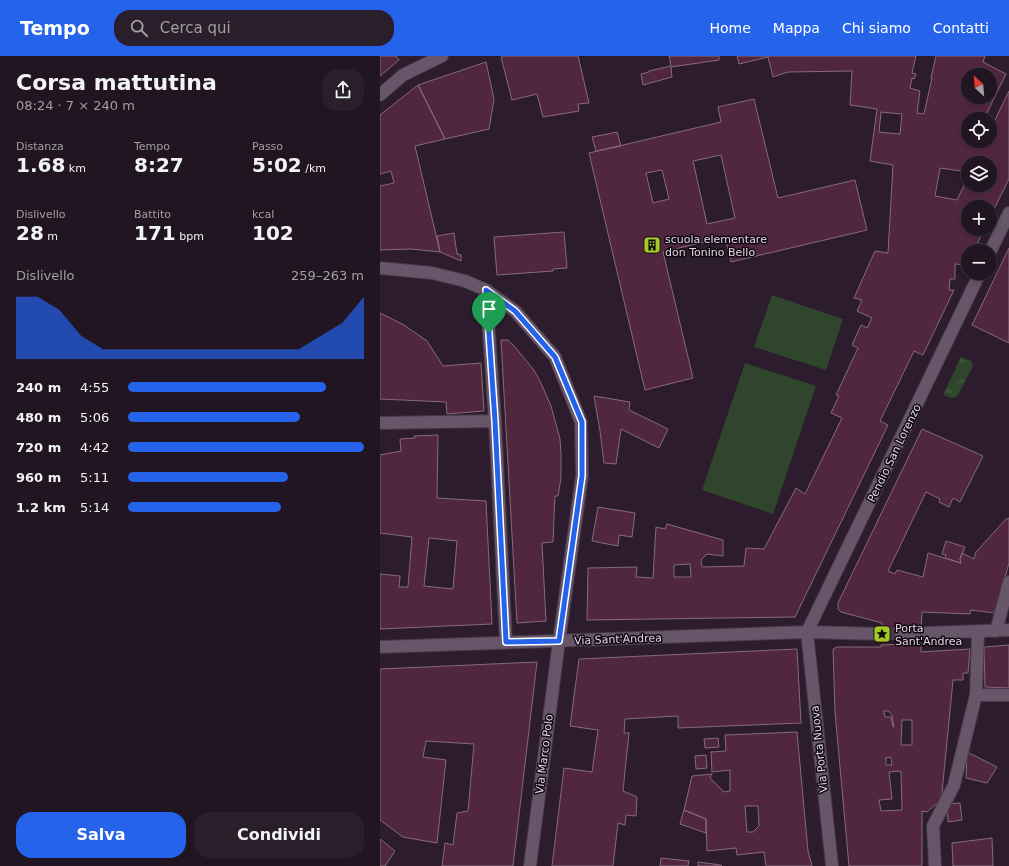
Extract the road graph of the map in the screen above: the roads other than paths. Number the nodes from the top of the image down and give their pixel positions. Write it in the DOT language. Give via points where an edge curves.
graph roads {
  1 [pos="442,56"];
  2 [pos="380,95"];
  3 [pos="1009,213"];
  4 [pos="994,244"];
  5 [pos="380,268"];
  6 [pos="977,280"];
  7 [pos="486,290"];
  8 [pos="495,421"];
  9 [pos="380,423"];
  10 [pos="1009,582"];
  11 [pos="1009,630"];
  12 [pos="996,631"];
  13 [pos="807,632"];
  14 [pos="978,632"];
  15 [pos="882,634"];
  16 [pos="901,634"];
  17 [pos="559,641"];
  18 [pos="506,642"];
  19 [pos="380,647"];
  20 [pos="976,695"];
  21 [pos="1009,695"];
  22 [pos="530,866"];
  23 [pos="832,866"];
  24 [pos="936,866"];
  1 -- 2 [label="street" via="403,75"];
  3 -- 4 [label="street"];
  5 -- 7 [label="street, Via Marco Polo" via="432,273 465,280"];
  6 -- 13 [label="street, Pendio San Lorenzo"];
  7 -- 8 [label="street"];
  7 -- 17 [label="street, Via Marco Polo" via="515,311 555,357 582,422 582,476"];
  8 -- 9 [label="street"];
  8 -- 18 [label="street"];
  10 -- 12 [label="street"];
  11 -- 12 [label="street"];
  12 -- 14 [label="street"];
  13 -- 15 [label="street, Via Sant'Andrea"];
  13 -- 17 [label="street, Via Sant'Andrea"];
  13 -- 23 [label="street, Via Porta Nuova"];
  14 -- 16 [label="street"];
  14 -- 20 [label="street"];
  17 -- 18 [label="street, Via Sant'Andrea"];
  17 -- 22 [label="street, Via Marco Polo"];
  18 -- 19 [label="street, Via Sant'Andrea"];
  20 -- 21 [label="street"];
  20 -- 24 [label="street" via="954,785 933,826"];
}
